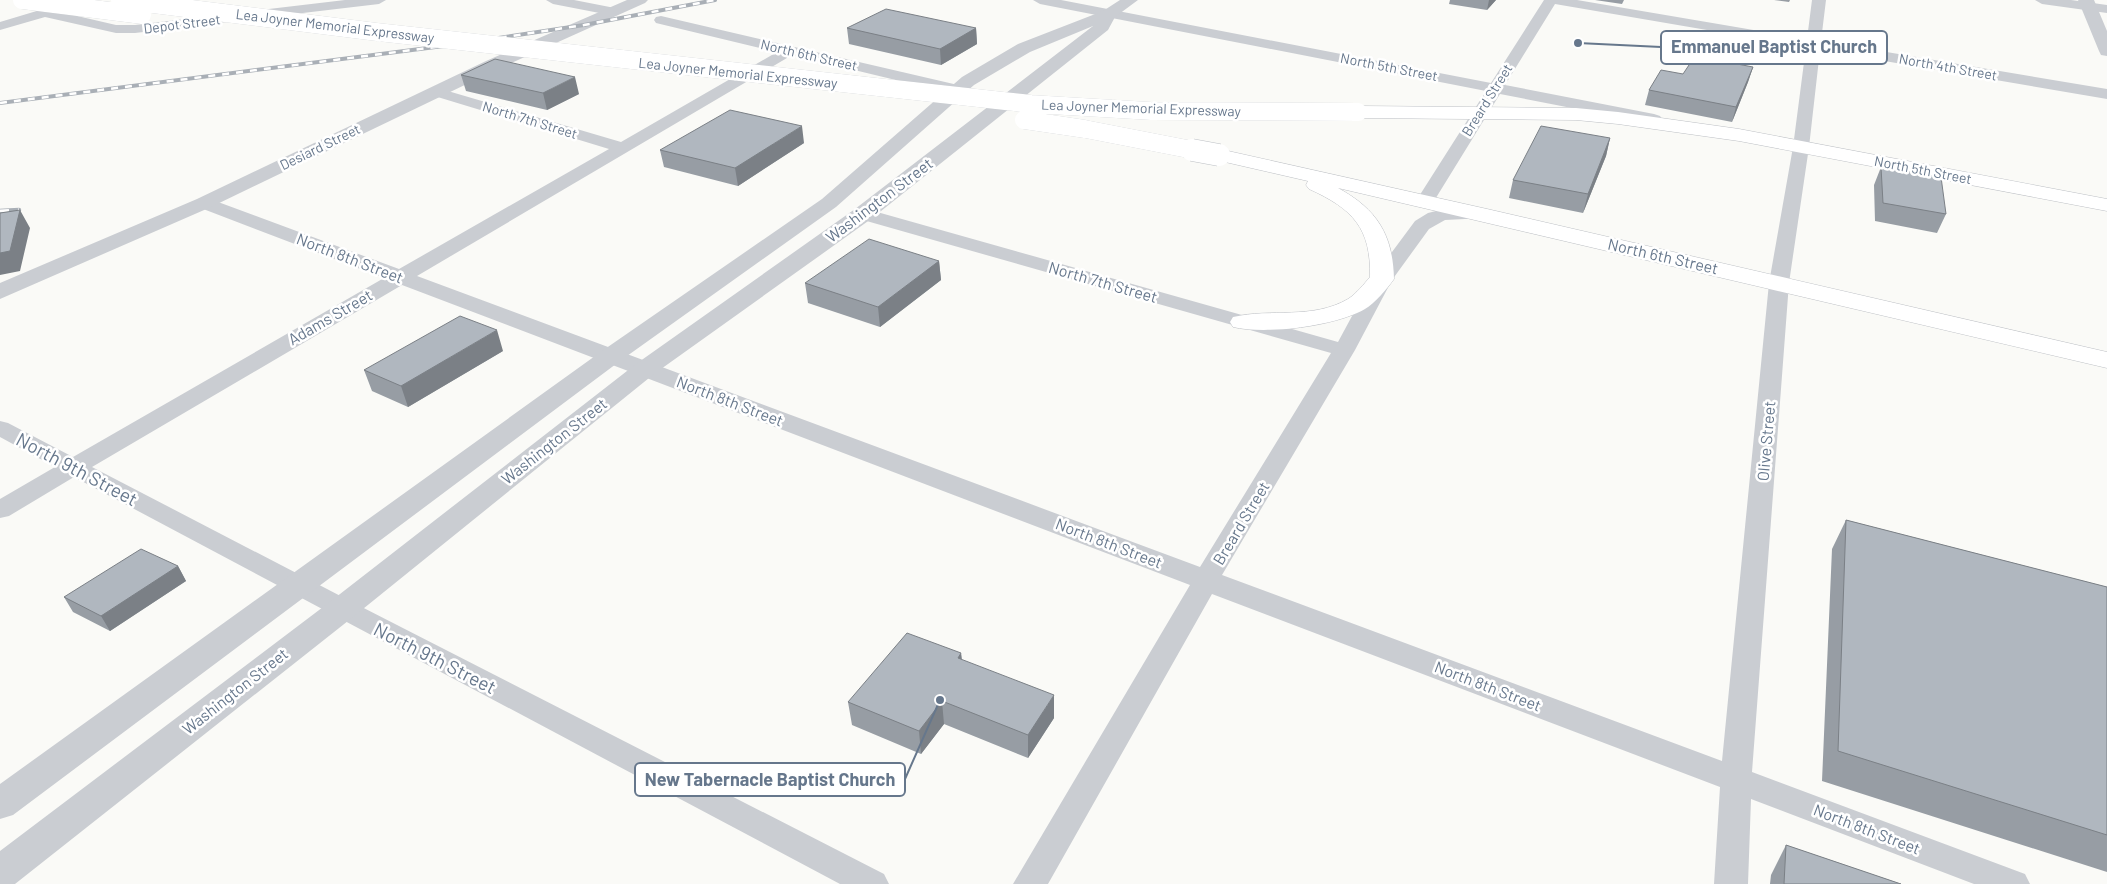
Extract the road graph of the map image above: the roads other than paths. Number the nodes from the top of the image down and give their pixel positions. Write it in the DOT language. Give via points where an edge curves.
graph roads {
  1 [pos="22,0"];
  2 [pos="85,0"];
  3 [pos="120,0"];
  4 [pos="379,0"];
  5 [pos="553,0"];
  6 [pos="640,0"];
  7 [pos="1040,0"];
  8 [pos="1552,0"];
  9 [pos="1819,0"];
  10 [pos="2042,0"];
  11 [pos="2087,3"];
  12 [pos="1119,7"];
  13 [pos="2107,10"];
  14 [pos="615,12"];
  15 [pos="45,13"];
  16 [pos="661,20"];
  17 [pos="0,26"];
  18 [pos="1814,44"];
  19 [pos="791,50"];
  20 [pos="2107,51"];
  21 [pos="1494,87"];
  22 [pos="958,90"];
  23 [pos="436,92"];
  24 [pos="2107,94"];
  25 [pos="1358,112"];
  26 [pos="1480,112"];
  27 [pos="1739,136"];
  28 [pos="1801,147"];
  29 [pos="624,148"];
  30 [pos="1219,155"];
  31 [pos="1275,168"];
  32 [pos="1425,201"];
  33 [pos="204,203"];
  34 [pos="2107,205"];
  35 [pos="863,214"];
  36 [pos="1487,215"];
  37 [pos="399,277"];
  38 [pos="1382,279"];
  39 [pos="1779,283"];
  40 [pos="0,292"];
  41 [pos="1242,322"];
  42 [pos="1344,350"];
  43 [pos="611,356"];
  44 [pos="2107,360"];
  45 [pos="645,369"];
  46 [pos="0,428"];
  47 [pos="74,467"];
  48 [pos="0,510"];
  49 [pos="1206,580"];
  50 [pos="299,586"];
  51 [pos="342,609"];
  52 [pos="1736,780"];
  53 [pos="0,804"];
  54 [pos="0,873"];
  55 [pos="872,884"];
  56 [pos="1030,884"];
  57 [pos="1730,884"];
  58 [pos="2013,884"];
  1 -- 30 [label="main road, Lea Joyner Memorial Expressway, bridge" via="1018,120 1085,129"];
  2 -- 15 [label="street"];
  3 -- 25 [label="main road, Lea Joyner Memorial Expressway, bridge" via="985,100 1150,111"];
  4 -- 15 [label="street, Depot Street" via="136,29"];
  5 -- 14 [label="street"];
  6 -- 14 [label="street, Desiard Street"];
  7 -- 12 [label="street, North 5th Street"];
  8 -- 18 [label="street, North 4th Street"];
  8 -- 21 [label="street, Breard Street"];
  9 -- 18 [label="street, Olive Street"];
  10 -- 11 [label="street"];
  11 -- 13 [label="street"];
  11 -- 20 [label="street"];
  12 -- 21 [label="street, North 5th Street"];
  12 -- 22 [label="street, Washington Street" via="1024,48"];
  12 -- 35 [label="street, Washington Street" via="1102,28"];
  14 -- 23 [label="street, Desiard Street"];
  15 -- 17 [label="street"];
  16 -- 19 [label="street, North 6th Street"];
  18 -- 24 [label="street, North 4th Street"];
  18 -- 28 [label="street, Olive Street"];
  19 -- 22 [label="street, North 6th Street"];
  19 -- 29 [label="street, Adams Street"];
  21 -- 26 [label="street, Breard Street"];
  21 -- 27 [label="street, North 5th Street"];
  22 -- 43 [label="street, Washington Street" via="828,203"];
  23 -- 29 [label="street, North 7th Street"];
  23 -- 33 [label="street, Desiard Street"];
  25 -- 26 [label="main road, North 5th Street"];
  26 -- 27 [label="main road, North 5th Street" via="1584,115"];
  26 -- 32 [label="street, Breard Street"];
  27 -- 28 [label="main road, North 5th Street"];
  28 -- 34 [label="main road, North 5th Street"];
  28 -- 39 [label="street, Olive Street"];
  29 -- 37 [label="street, Adams Street"];
  30 -- 31 [label="main road, North 6th Street"];
  31 -- 32 [label="main road, North 6th Street"];
  31 -- 38 [label="main road" via="1324,188 1349,204 1371,227 1380,246"];
  32 -- 36 [label="main road, North 6th Street"];
  33 -- 37 [label="street, North 8th Street"];
  33 -- 40 [label="street, Desiard Street"];
  35 -- 41 [label="street, North 7th Street"];
  35 -- 45 [label="street, Washington Street"];
  36 -- 38 [label="street, Breard Street" via="1449,213 1430,218"];
  36 -- 39 [label="main road, North 6th Street"];
  37 -- 43 [label="street, North 8th Street"];
  37 -- 47 [label="street, Adams Street"];
  38 -- 41 [label="main road" via="1357,304 1325,316 1294,321"];
  38 -- 42 [label="street, Breard Street"];
  39 -- 44 [label="main road, North 6th Street"];
  39 -- 52 [label="street, Olive Street"];
  41 -- 42 [label="street, North 7th Street"];
  42 -- 49 [label="street, Breard Street"];
  43 -- 45 [label="street, North 8th Street"];
  43 -- 50 [label="street, Washington Street"];
  45 -- 49 [label="street, North 8th Street"];
  45 -- 51 [label="street, Washington Street"];
  46 -- 47 [label="street, North 9th Street"];
  47 -- 48 [label="street, Adams Street"];
  47 -- 50 [label="street, North 9th Street"];
  49 -- 52 [label="street, North 8th Street"];
  49 -- 56 [label="street, Breard Street"];
  50 -- 51 [label="street, North 9th Street"];
  50 -- 53 [label="street, Washington Street"];
  51 -- 54 [label="street, Washington Street"];
  51 -- 55 [label="street, North 9th Street"];
  52 -- 57 [label="street, Olive Street"];
  52 -- 58 [label="street, North 8th Street"];
}
